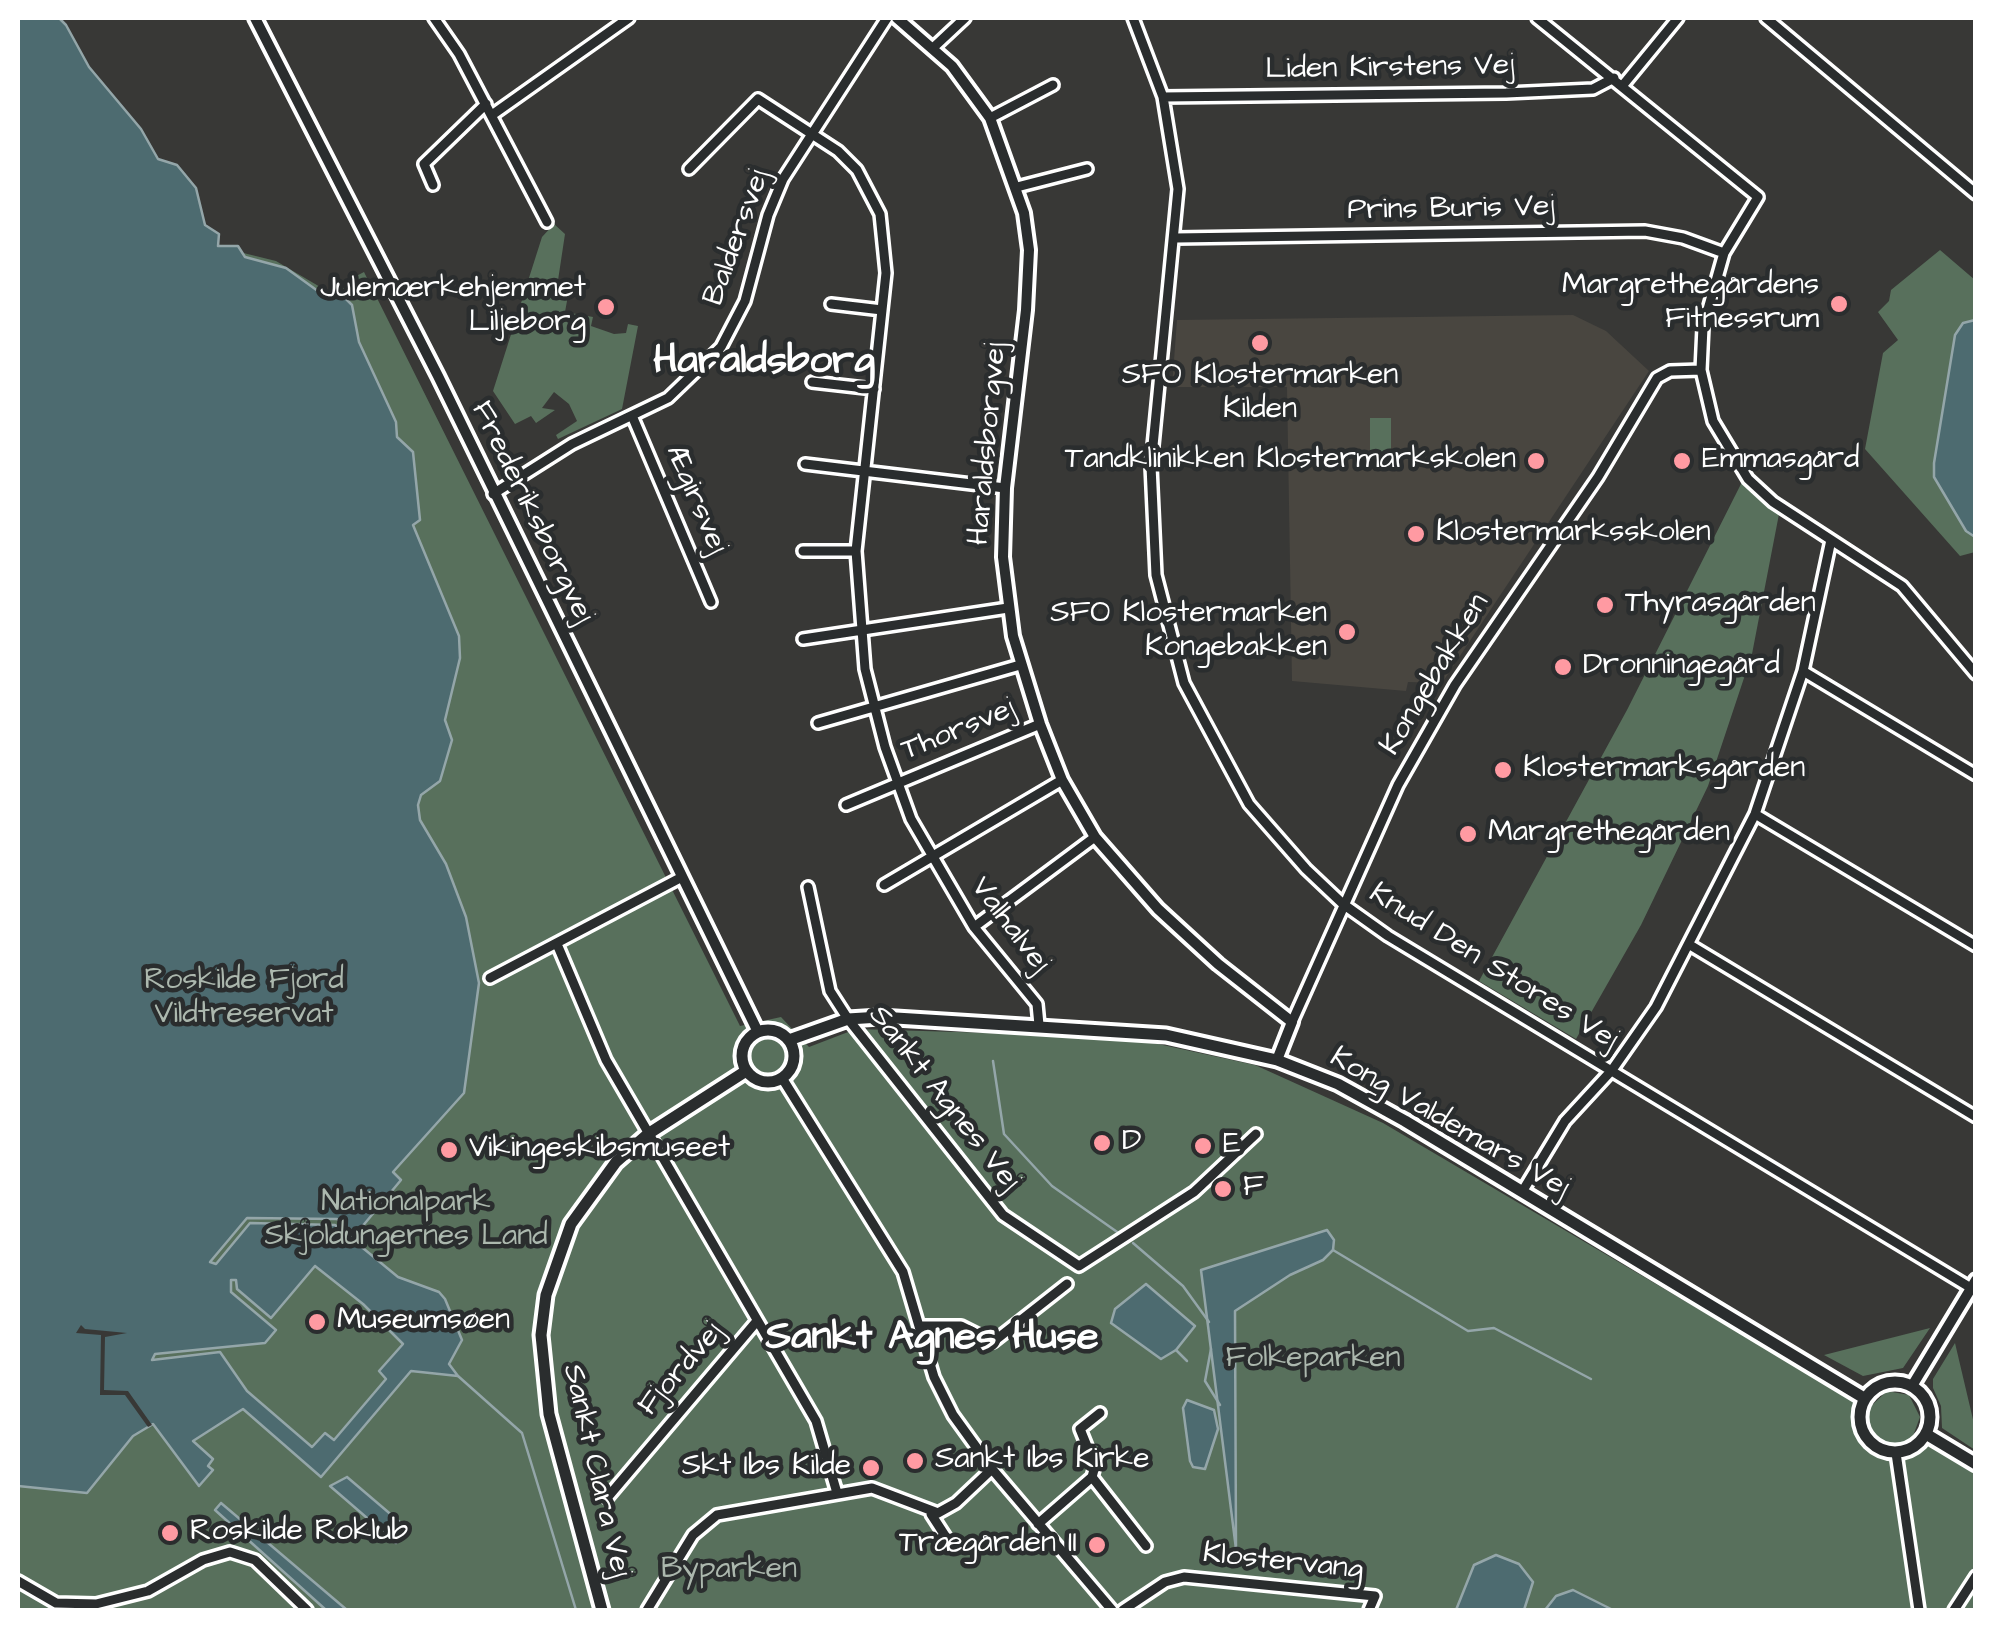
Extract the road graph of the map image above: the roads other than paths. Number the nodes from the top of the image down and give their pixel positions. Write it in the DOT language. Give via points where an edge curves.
graph roads {
  1 [pos="255,18"];
  2 [pos="434,18"];
  3 [pos="629,18"];
  4 [pos="887,18"];
  5 [pos="897,18"];
  6 [pos="965,18"];
  7 [pos="1133,18"];
  8 [pos="1537,18"];
  9 [pos="1678,18"];
  10 [pos="1766,18"];
  11 [pos="934,47"];
  12 [pos="1614,78"];
  13 [pos="1053,85"];
  14 [pos="1623,86"];
  15 [pos="1164,97"];
  16 [pos="486,104"];
  17 [pos="492,115"];
  18 [pos="990,118"];
  19 [pos="812,134"];
  20 [pos="689,169"];
  21 [pos="1088,169"];
  22 [pos="433,185"];
  23 [pos="1018,188"];
  24 [pos="1976,194"];
  25 [pos="547,222"];
  26 [pos="1176,238"];
  27 [pos="1724,253"];
  28 [pos="831,304"];
  29 [pos="882,310"];
  30 [pos="1700,370"];
  31 [pos="812,382"];
  32 [pos="874,389"];
  33 [pos="633,418"];
  34 [pos="805,464"];
  35 [pos="864,471"];
  36 [pos="1005,488"];
  37 [pos="492,494"];
  38 [pos="1831,540"];
  39 [pos="803,551"];
  40 [pos="856,552"];
  41 [pos="710,602"];
  42 [pos="1008,608"];
  43 [pos="860,631"];
  44 [pos="803,639"];
  45 [pos="1020,665"];
  46 [pos="1804,671"];
  47 [pos="1976,674"];
  48 [pos="874,708"];
  49 [pos="818,724"];
  50 [pos="1040,724"];
  51 [pos="1976,775"];
  52 [pos="1062,780"];
  53 [pos="897,784"];
  54 [pos="846,805"];
  55 [pos="1755,814"];
  56 [pos="1094,837"];
  57 [pos="931,858"];
  58 [pos="682,877"];
  59 [pos="884,885"];
  60 [pos="808,887"];
  61 [pos="1344,904"];
  62 [pos="974,927"];
  63 [pos="557,944"];
  64 [pos="1690,945"];
  65 [pos="1976,946"];
  66 [pos="490,978"];
  67 [pos="848,1019"];
  68 [pos="1292,1022"];
  69 [pos="1038,1025"];
  70 [pos="758,1032"];
  71 [pos="789,1040"];
  72 [pos="1277,1060"];
  73 [pos="1612,1070"];
  74 [pos="746,1071"];
  75 [pos="782,1078"];
  76 [pos="1976,1118"];
  77 [pos="648,1134"];
  78 [pos="1256,1134"];
  79 [pos="1522,1192"];
  80 [pos="1068,1284"];
  81 [pos="1973,1284"];
  82 [pos="758,1321"];
  83 [pos="921,1326"];
  84 [pos="1912,1386"];
  85 [pos="1864,1398"];
  86 [pos="1100,1413"];
  87 [pos="1926,1434"];
  88 [pos="1896,1453"];
  89 [pos="1976,1464"];
  90 [pos="992,1470"];
  91 [pos="1092,1478"];
  92 [pos="837,1493"];
  93 [pos="607,1498"];
  94 [pos="931,1514"];
  95 [pos="1038,1524"];
  96 [pos="1146,1546"];
  97 [pos="954,1548"];
  98 [pos="1976,1576"];
  99 [pos="18,1582"];
  100 [pos="306,1610"];
  101 [pos="602,1610"];
  102 [pos="647,1610"];
  103 [pos="1112,1610"];
  104 [pos="1123,1610"];
  105 [pos="1369,1610"];
  106 [pos="1920,1610"];
  107 [pos="1954,1610"];
  1 -- 37 [label="street, Frederiksborgvej"];
  2 -- 16 [label="street"];
  3 -- 17 [label="street"];
  4 -- 19 [label="street, Baldersvej"];
  5 -- 11 [label="street, Haraldsborgvej"];
  6 -- 11 [label="street"];
  7 -- 15 [label="street, Knud Den Stores Vej"];
  8 -- 12 [label="street"];
  9 -- 14 [label="street"];
  10 -- 24 [label="street"];
  11 -- 18 [label="street, Haraldsborgvej"];
  12 -- 14 [label="street"];
  12 -- 15 [label="street, Liden Kirstens Vej" via="1594,89 1506,93"];
  13 -- 18 [label="street"];
  14 -- 27 [label="street" via="1758,197"];
  15 -- 26 [label="street, Knud Den Stores Vej" via="1178,188"];
  16 -- 17 [label="street"];
  16 -- 22 [label="street" via="424,164"];
  17 -- 25 [label="street"];
  18 -- 23 [label="street, Haraldsborgvej"];
  19 -- 20 [label="street, Valhalvej" via="754,100"];
  19 -- 29 [label="street, Valhalvej" via="856,170 880,214 886,249"];
  19 -- 33 [label="street, Baldersvej" via="768,216 729,335 690,381"];
  21 -- 23 [label="street"];
  23 -- 36 [label="street, Haraldsborgvej" via="1028,250 1026,310"];
  26 -- 27 [label="street, Prins Buris Vej" via="1646,232"];
  26 -- 61 [label="street, Knud Den Stores Vej" via="1152,466 1156,576 1184,683 1229,772 1269,829"];
  27 -- 30 [label="street" via="1703,327"];
  28 -- 29 [label="street"];
  29 -- 32 [label="street, Valhalvej"];
  30 -- 38 [label="street" via="1713,421 1748,479"];
  30 -- 61 [label="street, Kongebakken" via="1657,378 1455,686 1398,785"];
  31 -- 32 [label="street"];
  32 -- 35 [label="street, Valhalvej"];
  33 -- 37 [label="street, Baldersvej" via="572,444"];
  33 -- 41 [label="street, Ægirsvej"];
  34 -- 35 [label="street"];
  35 -- 36 [label="street"];
  35 -- 40 [label="street, Valhalvej"];
  36 -- 42 [label="street, Haraldsborgvej"];
  37 -- 58 [label="street, Frederiksborgvej"];
  38 -- 46 [label="street"];
  38 -- 47 [label="street" via="1902,586"];
  39 -- 40 [label="street"];
  40 -- 43 [label="street, Valhalvej"];
  42 -- 43 [label="street"];
  42 -- 45 [label="street, Haraldsborgvej"];
  43 -- 44 [label="street"];
  43 -- 48 [label="street, Valhalvej"];
  45 -- 48 [label="street"];
  45 -- 50 [label="street, Haraldsborgvej"];
  46 -- 51 [label="street"];
  46 -- 55 [label="street"];
  48 -- 49 [label="street"];
  48 -- 53 [label="street, Valhalvej"];
  50 -- 52 [label="street, Haraldsborgvej"];
  50 -- 53 [label="street, Thorsvej"];
  52 -- 56 [label="street, Haraldsborgvej"];
  52 -- 57 [label="street"];
  53 -- 54 [label="street"];
  53 -- 57 [label="street, Valhalvej"];
  55 -- 64 [label="street"];
  55 -- 65 [label="street"];
  56 -- 62 [label="street"];
  56 -- 68 [label="street, Haraldsborgvej" via="1158,909"];
  57 -- 59 [label="street"];
  57 -- 62 [label="street, Valhalvej"];
  58 -- 63 [label="street"];
  58 -- 70 [label="street, Frederiksborgvej"];
  60 -- 67 [label="street, Sankt Agnes Vej" via="830,991"];
  61 -- 68 [label="street, Kongebakken"];
  61 -- 73 [label="street, Knud Den Stores Vej"];
  62 -- 69 [label="street, Valhalvej" via="1037,1004"];
  63 -- 66 [label="street"];
  63 -- 77 [label="street" via="606,1060"];
  64 -- 73 [label="street"];
  64 -- 76 [label="street"];
  67 -- 69 [label="main road, Kong Valdemars Vej"];
  67 -- 71 [label="main road, Kong Valdemars Vej"];
  67 -- 78 [label="street, Sankt Agnes Vej" via="1003,1215 1079,1266 1194,1192"];
  68 -- 72 [label="street, Kongebakken"];
  69 -- 72 [label="main road, Kong Valdemars Vej" via="1166,1035"];
  70 -- 71 [label="main road" via="775,1031"];
  70 -- 74 [label="main road" via="743,1049"];
  71 -- 75 [label="main road" via="794,1056"];
  72 -- 79 [label="main road, Kong Valdemars Vej" via="1338,1084"];
  73 -- 79 [label="street" via="1566,1121"];
  73 -- 81 [label="street, Knud Den Stores Vej"];
  74 -- 75 [label="main road" via="759,1081"];
  74 -- 77 [label="main road, Sankt Clara Vej"];
  75 -- 83 [label="street" via="893,1252"];
  77 -- 82 [label="street"];
  77 -- 101 [label="main road, Sankt Clara Vej" via="616,1162 571,1224 549,1282 541,1335 550,1414"];
  79 -- 85 [label="main road, Kong Valdemars Vej"];
  80 -- 83 [label="street" via="992,1342 961,1326"];
  81 -- 84 [label="street"];
  82 -- 92 [label="street" via="816,1421"];
  82 -- 93 [label="street, Fjordvej"];
  83 -- 90 [label="street" via="938,1386"];
  84 -- 85 [label="main road" via="1891,1382"];
  84 -- 87 [label="main road" via="1927,1402"];
  85 -- 88 [label="main road" via="1859,1418 1866,1438"];
  86 -- 91 [label="street" via="1080,1429 1095,1466"];
  87 -- 88 [label="main road"];
  87 -- 89 [label="main road"];
  88 -- 106 [label="street"];
  90 -- 94 [label="street" via="945,1511"];
  90 -- 95 [label="street"];
  91 -- 95 [label="street"];
  91 -- 96 [label="street"];
  92 -- 94 [label="street" via="872,1488"];
  92 -- 102 [label="street" via="717,1515 693,1535"];
  94 -- 97 [label="street"];
  95 -- 103 [label="street"];
  98 -- 107 [label="street"];
  99 -- 100 [label="street" via="56,1603 96,1604 148,1591 224,1552 255,1560"];
  104 -- 105 [label="street, Klostervang" via="1184,1577 1375,1596"];
}
